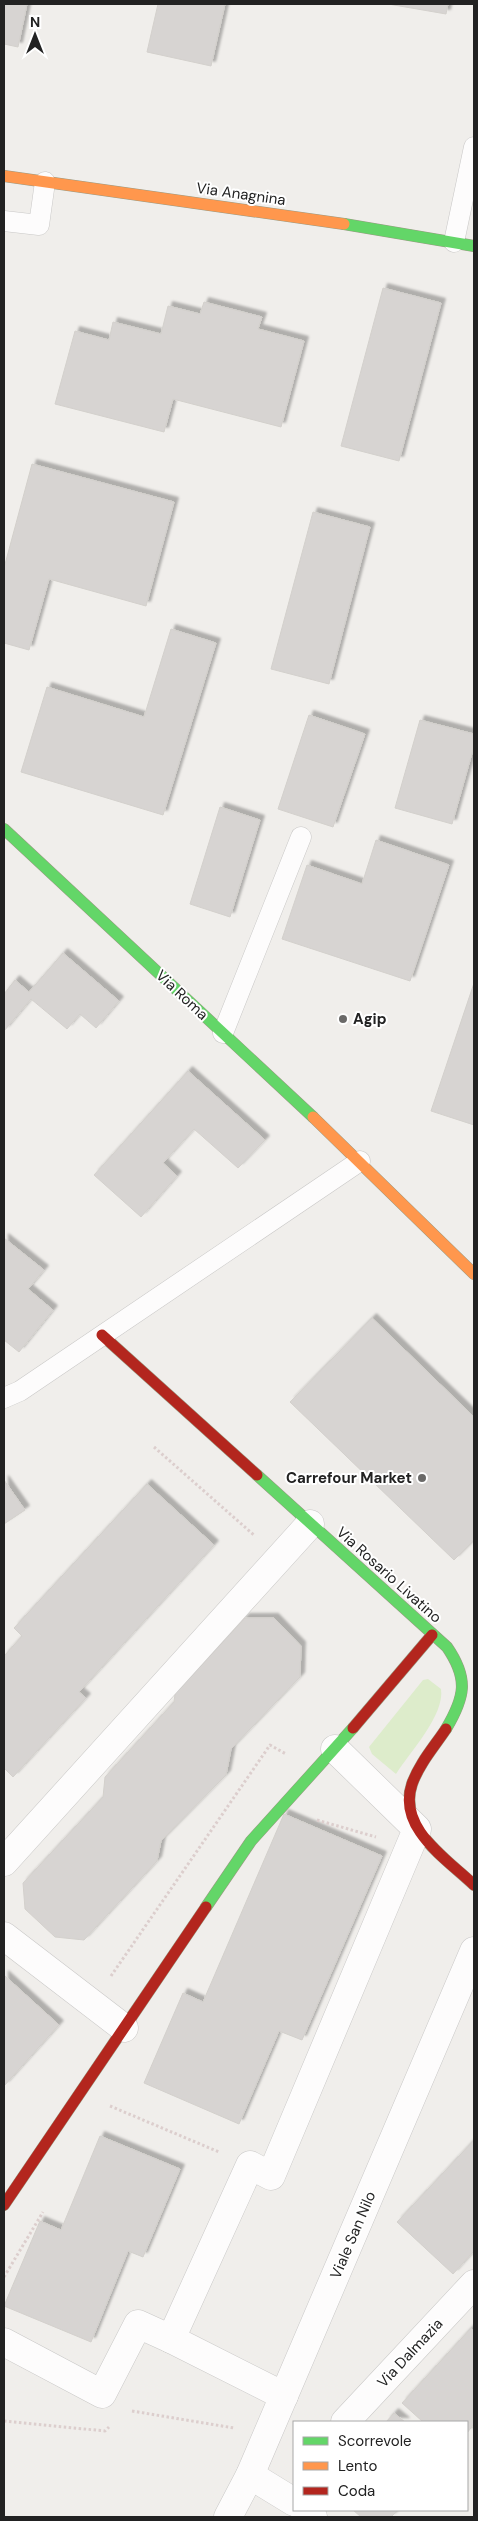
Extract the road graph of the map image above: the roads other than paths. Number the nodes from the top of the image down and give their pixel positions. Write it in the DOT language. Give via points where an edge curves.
graph roads {
  1 [pos="474,147"];
  2 [pos="4,176"];
  3 [pos="45,182"];
  4 [pos="4,220"];
  5 [pos="454,242"];
  6 [pos="474,246"];
  7 [pos="4,829"];
  8 [pos="301,837"];
  9 [pos="223,1033"];
  10 [pos="360,1161"];
  11 [pos="474,1274"];
  12 [pos="102,1335"];
  13 [pos="4,1398"];
  14 [pos="310,1524"];
  15 [pos="432,1635"];
  16 [pos="335,1749"];
  17 [pos="413,1838"];
  18 [pos="4,1862"];
  19 [pos="474,1885"];
  20 [pos="4,1936"];
  21 [pos="474,1951"];
  22 [pos="124,2028"];
  23 [pos="4,2205"];
  24 [pos="474,2284"];
  25 [pos="171,2340"];
  26 [pos="4,2342"];
  27 [pos="284,2396"];
  28 [pos="346,2421"];
  29 [pos="250,2475"];
  30 [pos="289,2491"];
  31 [pos="228,2517"];
  1 -- 5 [label="lane"];
  2 -- 3 [label="street, Via Anagnina"];
  3 -- 4 [label="lane" via="39,225"];
  3 -- 5 [label="street, Via Anagnina" via="352,224"];
  5 -- 6 [label="street, Via Anagnina"];
  7 -- 9 [label="street, Via Roma"];
  8 -- 9 [label="lane"];
  9 -- 10 [label="street, Via Roma"];
  10 -- 11 [label="street, Via Roma"];
  10 -- 12 [label="lane"];
  12 -- 13 [label="lane" via="20,1391"];
  12 -- 14 [label="street, Via Rosario Livatino"];
  14 -- 15 [label="street, Via Rosario Livatino"];
  14 -- 18 [label="street"];
  15 -- 16 [label="street"];
  15 -- 17 [label="street, Via Rosario Livatino" via="458,1662 463,1680 461,1700 453,1717 422,1764 410,1790 408,1804"];
  16 -- 17 [label="street"];
  16 -- 22 [label="street" via="251,1841"];
  17 -- 19 [label="street, Via Rosario Livatino"];
  17 -- 25 [label="street" via="271,2176 250,2166 195,2314"];
  20 -- 22 [label="street"];
  21 -- 27 [label="street, Viale San Nilo"];
  22 -- 23 [label="street"];
  24 -- 28 [label="street, Via Dalmazia"];
  25 -- 26 [label="street" via="138,2324 102,2394"];
  25 -- 27 [label="street"];
  27 -- 29 [label="street, Viale San Nilo"];
  29 -- 30 [label="street"];
  29 -- 31 [label="street, Viale San Nilo"];
}
